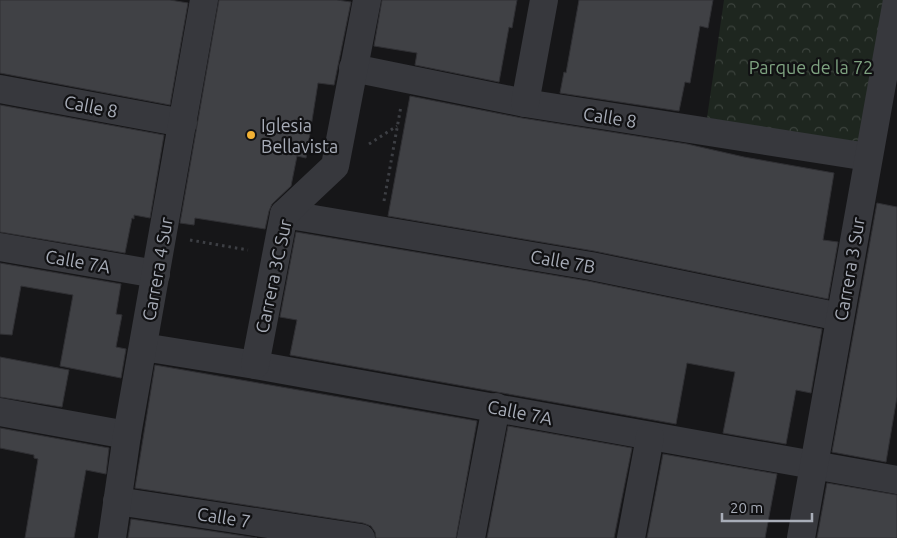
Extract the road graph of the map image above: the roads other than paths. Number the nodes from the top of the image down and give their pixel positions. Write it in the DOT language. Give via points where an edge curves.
graph roads {
  1 [pos="204,0"];
  2 [pos="367,0"];
  3 [pos="544,0"];
  4 [pos="897,0"];
  5 [pos="353,68"];
  6 [pos="0,89"];
  7 [pos="526,103"];
  8 [pos="887,106"];
  9 [pos="183,123"];
  10 [pos="868,157"];
  11 [pos="284,214"];
  12 [pos="0,247"];
  13 [pos="156,274"];
  14 [pos="840,317"];
  15 [pos="143,347"];
  16 [pos="255,365"];
  17 [pos="496,407"];
  18 [pos="0,412"];
  19 [pos="127,435"];
  20 [pos="650,437"];
  21 [pos="814,464"];
  22 [pos="897,480"];
  23 [pos="117,502"];
  24 [pos="112,538"];
  25 [pos="361,538"];
  26 [pos="472,538"];
  27 [pos="631,538"];
  28 [pos="801,538"];
  1 -- 9 [label="street, Carrera 4 Sur"];
  2 -- 5 [label="street, Carrera 3C Sur"];
  3 -- 7 [label="street"];
  4 -- 8 [label="street, Carrera 3 Sur"];
  5 -- 7 [label="street, Calle 8"];
  5 -- 11 [label="street, Carrera 3C Sur" via="334,166"];
  6 -- 9 [label="street, Calle 8"];
  7 -- 10 [label="street, Calle 8"];
  8 -- 10 [label="street, Carrera 3 Sur"];
  9 -- 13 [label="street, Carrera 4 Sur"];
  10 -- 14 [label="street, Carrera 3 Sur"];
  11 -- 14 [label="street, Calle 7B" via="591,266"];
  11 -- 16 [label="street, Carrera 3C Sur"];
  12 -- 13 [label="street, Calle 7A"];
  13 -- 15 [label="street, Carrera 4 Sur"];
  14 -- 21 [label="street, Carrera 3 Sur"];
  15 -- 16 [label="street, Calle 7A"];
  15 -- 19 [label="street, Carrera 4 Sur"];
  16 -- 17 [label="street, Calle 7A"];
  17 -- 20 [label="street, Calle 7A"];
  17 -- 26 [label="street"];
  18 -- 19 [label="street"];
  19 -- 23 [label="street, Carrera 4 Sur"];
  20 -- 21 [label="street, Calle 7A"];
  20 -- 27 [label="street"];
  21 -- 22 [label="street, Calle 7A"];
  21 -- 28 [label="street, Carrera 3 Sur"];
  23 -- 24 [label="street, Carrera 4 Sur"];
  23 -- 25 [label="street, Calle 7"];
}
